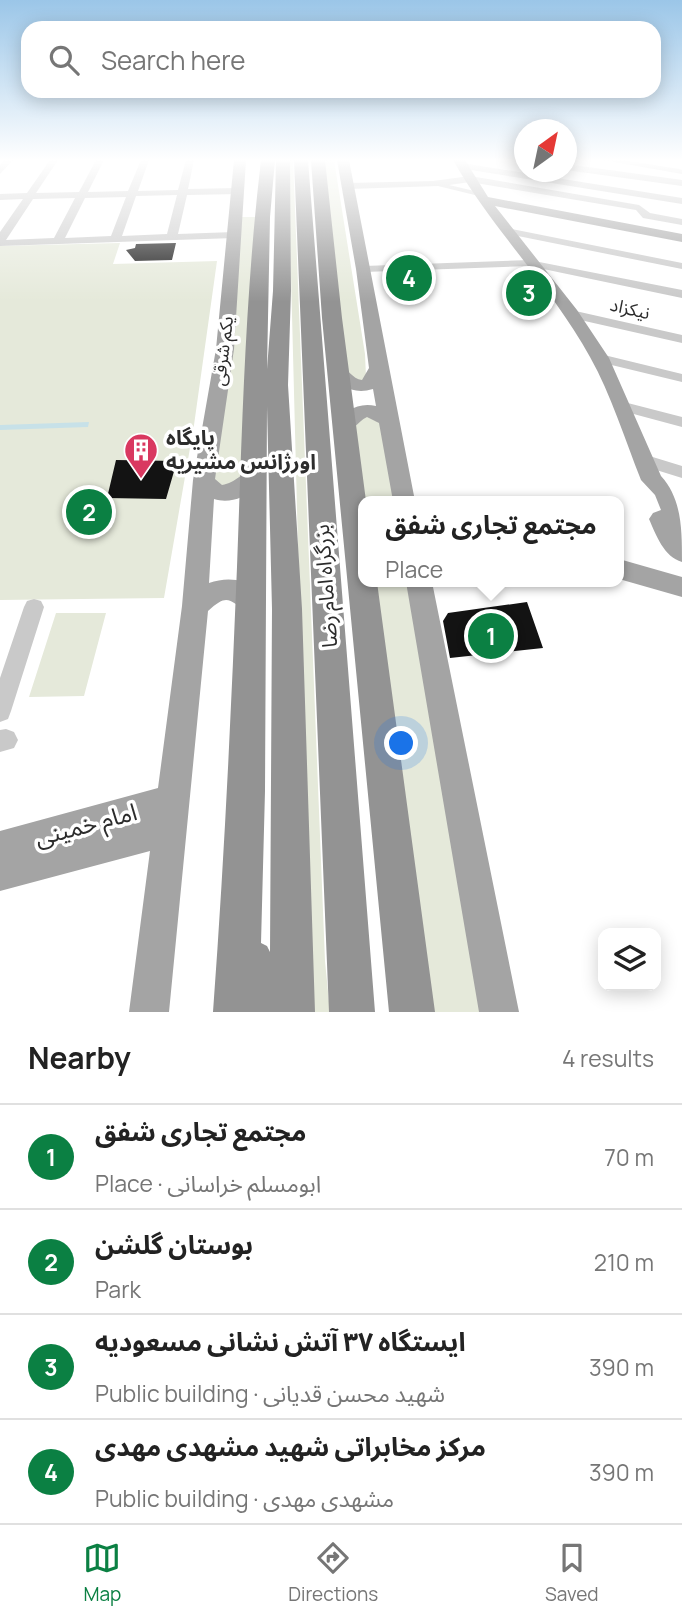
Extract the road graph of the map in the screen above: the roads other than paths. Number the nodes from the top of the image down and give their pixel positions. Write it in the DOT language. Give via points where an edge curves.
graph roads {
  1 [pos="23,207"];
  2 [pos="75,207"];
  3 [pos="126,207"];
  4 [pos="178,207"];
  5 [pos="231,207"];
  6 [pos="246,207"];
  7 [pos="247,207"];
  8 [pos="249,207"];
  9 [pos="296,207"];
  10 [pos="304,207"];
  11 [pos="314,207"];
  12 [pos="352,207"];
  13 [pos="489,207"];
  14 [pos="549,207"];
  15 [pos="632,207"];
  16 [pos="247,212"];
  17 [pos="682,222"];
  18 [pos="507,231"];
  19 [pos="304,233"];
  20 [pos="172,237"];
  21 [pos="682,237"];
  22 [pos="115,239"];
  23 [pos="0,241"];
  24 [pos="58,241"];
  25 [pos="529,263"];
  26 [pos="682,266"];
  27 [pos="364,269"];
  28 [pos="282,291"];
  29 [pos="682,295"];
  30 [pos="571,314"];
  31 [pos="331,318"];
  32 [pos="682,339"];
  33 [pos="600,358"];
  34 [pos="378,368"];
  35 [pos="338,371"];
  36 [pos="682,378"];
  37 [pos="620,406"];
  38 [pos="255,420"];
  39 [pos="390,422"];
  40 [pos="682,422"];
  41 [pos="345,426"];
  42 [pos="647,470"];
  43 [pos="682,472"];
  44 [pos="253,477"];
  45 [pos="204,480"];
  46 [pos="403,496"];
  47 [pos="682,531"];
  48 [pos="358,540"];
  49 [pos="682,553"];
  50 [pos="624,570"];
  51 [pos="363,587"];
  52 [pos="420,587"];
  53 [pos="682,587"];
  54 [pos="250,600"];
  55 [pos="195,606"];
  56 [pos="34,607"];
  57 [pos="0,711"];
  58 [pos="170,815"];
  59 [pos="0,848"];
  60 [pos="243,872"];
  61 [pos="0,874"];
  62 [pos="149,1012"];
  63 [pos="236,1012"];
  64 [pos="257,1012"];
  65 [pos="292,1012"];
  66 [pos="352,1012"];
  67 [pos="412,1012"];
  68 [pos="499,1012"];
  1 -- 23 [label="street"];
  2 -- 24 [label="street"];
  3 -- 22 [label="street"];
  4 -- 20 [label="street"];
  5 -- 16 [label="street"];
  6 -- 16 [label="main road, یکم شرقی"];
  7 -- 16 [label="main road"];
  8 -- 16 [label="highway"];
  9 -- 28 [label="highway, بزرگراه امام رضا"];
  10 -- 19 [label="highway, بزرگراه امام رضا"];
  11 -- 31 [label="highway" via="329,266"];
  12 -- 27 [label="main road"];
  13 -- 18 [label="main road"];
  14 -- 21 [label="main road"];
  15 -- 17 [label="street" via="647,216"];
  16 -- 20 [label="street"];
  16 -- 38 [label="highway"];
  16 -- 45 [label="main road, یکم شرقی"];
  18 -- 25 [label="main road"];
  18 -- 26 [label="street"];
  19 -- 31 [label="highway"];
  19 -- 66 [label="highway, بزرگراه امام رضا"];
  20 -- 22 [label="street"];
  22 -- 24 [label="street"];
  23 -- 24 [label="street"];
  25 -- 27 [label="street"];
  25 -- 29 [label="street"];
  25 -- 30 [label="main road"];
  27 -- 34 [label="main road"];
  28 -- 38 [label="highway"];
  28 -- 65 [label="highway, بزرگراه امام رضا" via="277,385 287,610"];
  30 -- 32 [label="street, نیکزاد"];
  30 -- 33 [label="main road"];
  31 -- 35 [label="highway"];
  33 -- 36 [label="street"];
  33 -- 37 [label="main road"];
  34 -- 35 [label="main road" via="371,383 364,386 349,384"];
  34 -- 39 [label="main road"];
  35 -- 41 [label="highway"];
  37 -- 40 [label="street"];
  37 -- 42 [label="main road"];
  38 -- 44 [label="highway"];
  39 -- 41 [label="main road" via="382,414 366,410 350,417"];
  39 -- 46 [label="main road"];
  41 -- 48 [label="highway"];
  42 -- 43 [label="street"];
  42 -- 47 [label="main road" via="664,491"];
  42 -- 49 [label="main road" via="649,490 669,537"];
  44 -- 45 [label="main road" via="244,488 230,493 216,492"];
  44 -- 54 [label="highway"];
  45 -- 55 [label="main road, یکم شرقی"];
  50 -- 53 [label="main road"];
  51 -- 67 [label="highway"];
  52 -- 68 [label="main road"];
  54 -- 55 [label="main road" via="243,592 226,587 214,590"];
  54 -- 60 [label="highway"];
  55 -- 58 [label="main road, یکم شرقی"];
  56 -- 57 [label="street"];
  58 -- 59 [label="main road, امام خمینی"];
  58 -- 61 [label="main road, امام خمینی"];
  58 -- 62 [label="main road, یکم شرقی"];
  60 -- 63 [label="highway"];
  60 -- 64 [label="highway"];
}
